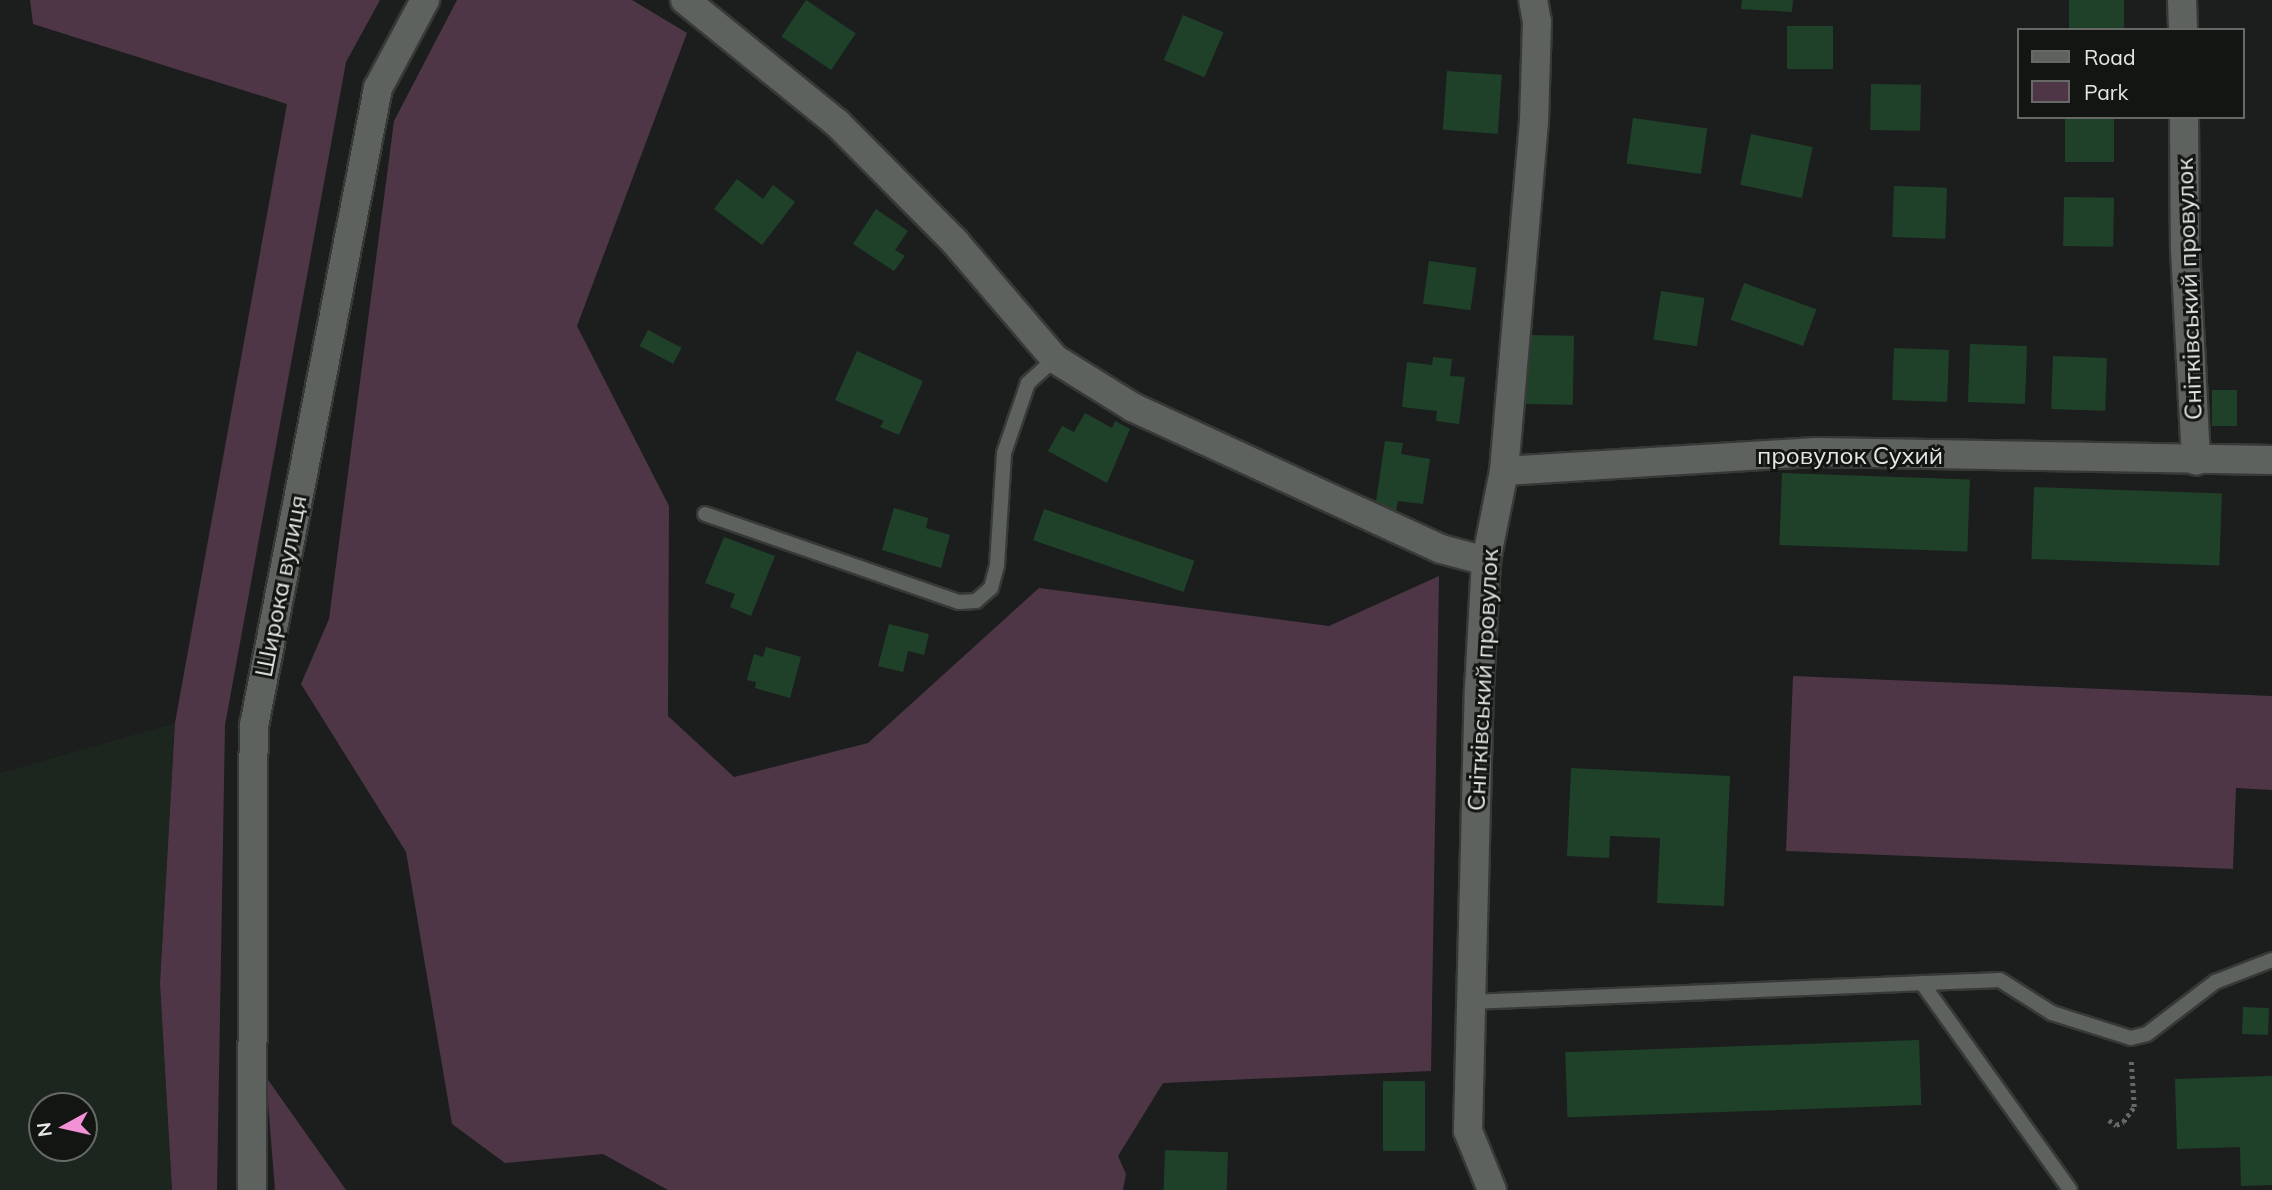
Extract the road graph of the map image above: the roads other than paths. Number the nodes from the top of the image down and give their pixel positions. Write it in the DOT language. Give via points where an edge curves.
graph roads {
  1 [pos="425,0"];
  2 [pos="685,0"];
  3 [pos="1533,0"];
  4 [pos="2182,0"];
  5 [pos="2183,28"];
  6 [pos="2183,119"];
  7 [pos="1055,359"];
  8 [pos="2272,460"];
  9 [pos="2196,461"];
  10 [pos="1504,471"];
  11 [pos="705,513"];
  12 [pos="1486,561"];
  13 [pos="2272,960"];
  14 [pos="1922,983"];
  15 [pos="1470,1002"];
  16 [pos="252,1190"];
  17 [pos="1492,1190"];
  18 [pos="2070,1190"];
  1 -- 16 [label="street, Широка вулиця" via="378,88 254,726"];
  2 -- 7 [label="street" via="837,123 955,242"];
  3 -- 10 [label="street, Снітківський провулок" via="1537,22 1534,122"];
  4 -- 5 [label="street"];
  6 -- 9 [label="street, Снітківський провулок"];
  7 -- 11 [label="lane" via="1028,383 1004,453 997,565 991,588 976,601 959,602"];
  7 -- 12 [label="street" via="1132,407 1441,549"];
  8 -- 9 [label="street, провулок Сухий"];
  9 -- 10 [label="street, провулок Сухий" via="1816,452"];
  10 -- 12 [label="street, Снітківський провулок"];
  12 -- 15 [label="street, Снітківський провулок"];
  13 -- 14 [label="lane" via="2215,982 2147,1034 2131,1038 2052,1013 2000,980"];
  14 -- 15 [label="lane"];
  14 -- 18 [label="lane"];
  15 -- 17 [label="street, Снітківський провулок" via="1468,1132"];
}
